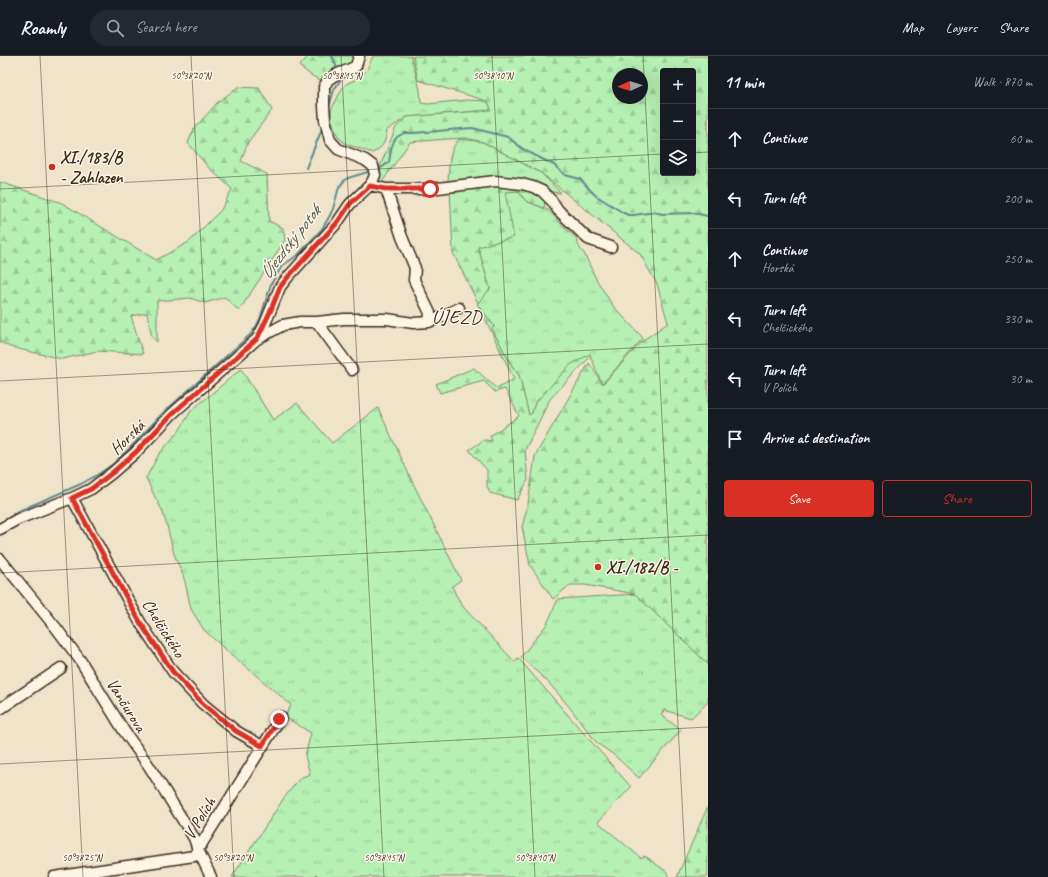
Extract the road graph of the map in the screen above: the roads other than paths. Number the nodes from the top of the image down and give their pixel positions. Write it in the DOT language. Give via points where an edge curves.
graph roads {
  1 [pos="359,56"];
  2 [pos="370,186"];
  3 [pos="386,189"];
  4 [pos="611,247"];
  5 [pos="459,308"];
  6 [pos="317,322"];
  7 [pos="428,322"];
  8 [pos="257,339"];
  9 [pos="352,370"];
  10 [pos="72,498"];
  11 [pos="0,529"];
  12 [pos="0,560"];
  13 [pos="60,668"];
  14 [pos="0,709"];
  15 [pos="281,717"];
  16 [pos="262,746"];
  17 [pos="198,850"];
  18 [pos="54,877"];
  19 [pos="211,877"];
  1 -- 2 [label="street" via="356,66 335,75 324,87 325,120 330,140 338,149 365,160 374,171"];
  2 -- 3 [label="street"];
  2 -- 8 [label="street" via="350,204 337,223 280,287"];
  3 -- 4 [label="street" via="430,189 495,182 534,187 542,191 588,239"];
  3 -- 7 [label="street" via="414,268 414,280 430,313"];
  5 -- 7 [label="street"];
  6 -- 7 [label="street" via="344,319 387,319 413,324"];
  6 -- 8 [label="street" via="283,325"];
  6 -- 9 [label="street"];
  8 -- 10 [label="street, Horská" via="172,414 112,473 91,489"];
  10 -- 11 [label="street, Horská" via="18,519"];
  10 -- 16 [label="street, Chelčického" via="140,622 173,672 203,704 236,731"];
  12 -- 17 [label="street, Vančurova" via="80,660 194,838"];
  13 -- 14 [label="street"];
  15 -- 16 [label="street, V Polích"];
  16 -- 17 [label="street, V Polích"];
  17 -- 18 [label="street, V Polích" via="194,856"];
  17 -- 19 [label="street, Vančurova"];
}
